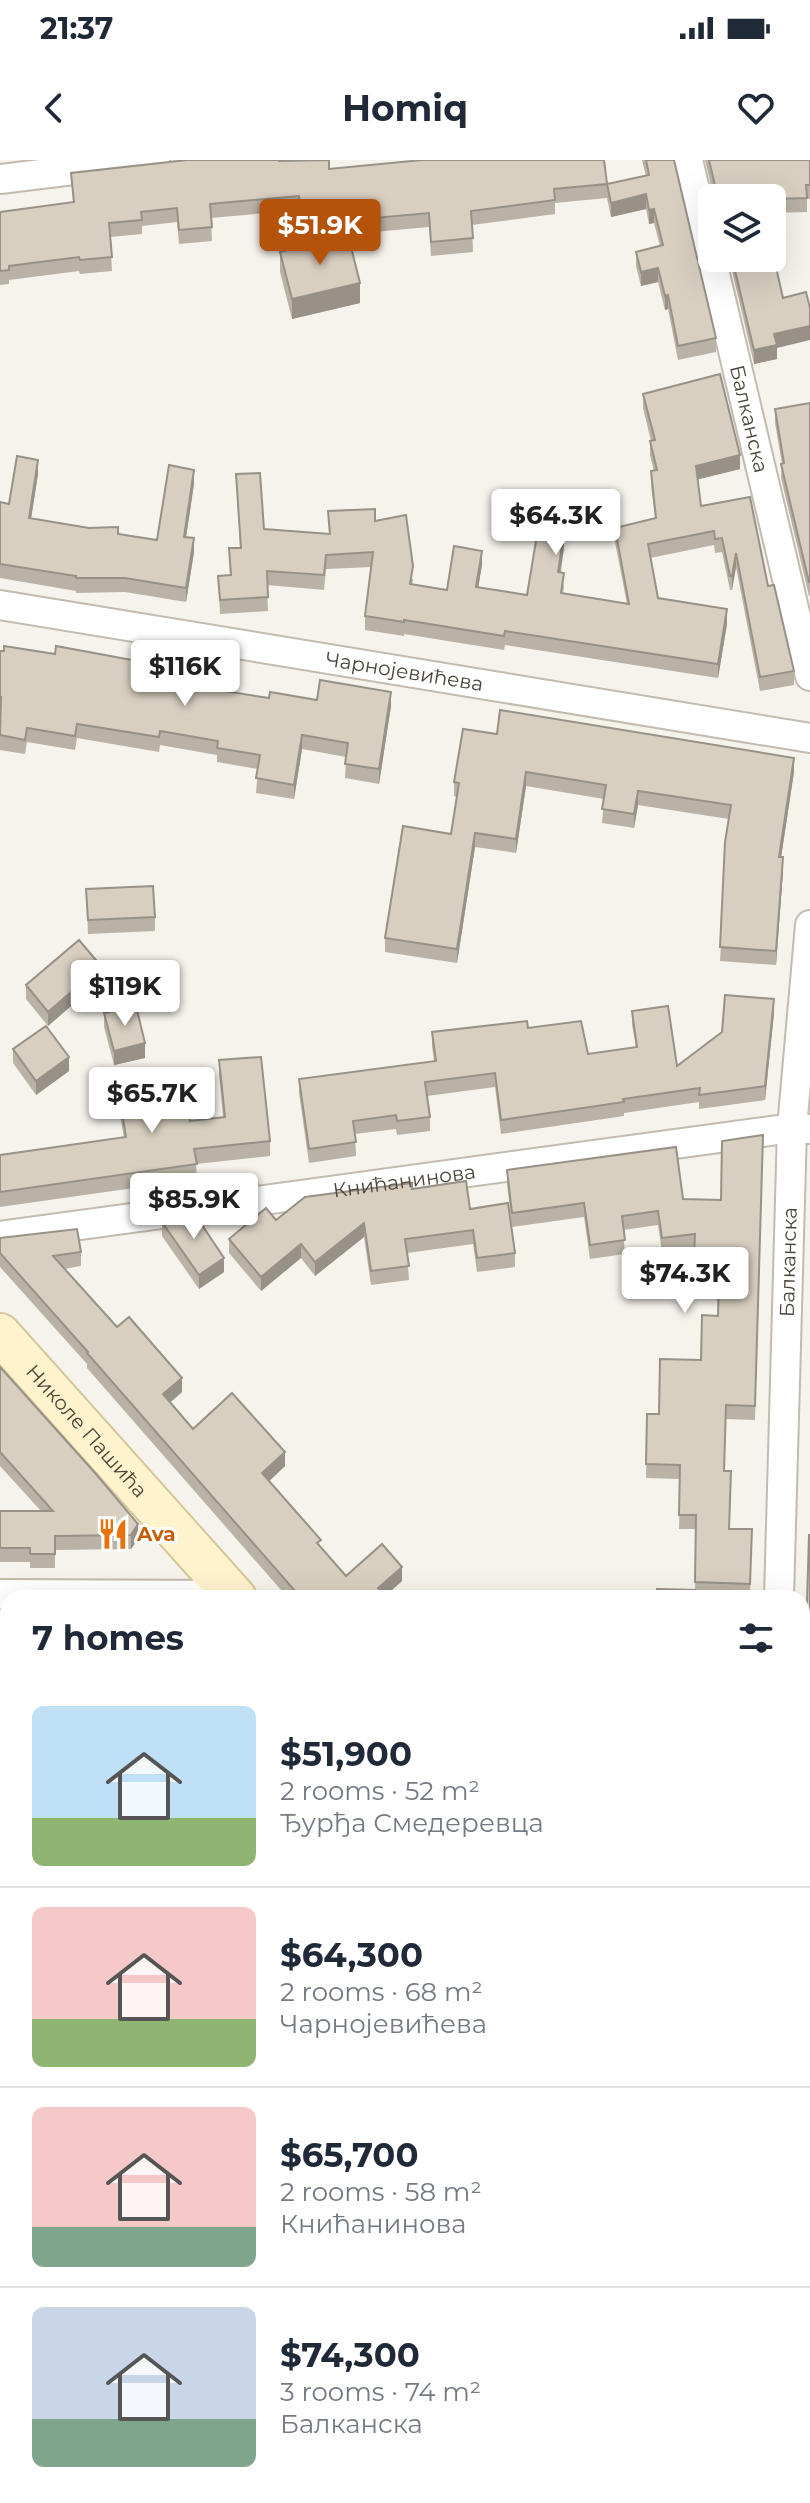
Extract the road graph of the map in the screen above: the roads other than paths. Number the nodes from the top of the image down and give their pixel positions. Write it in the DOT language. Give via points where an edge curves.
graph roads {
  1 [pos="155,160"];
  2 [pos="688,160"];
  3 [pos="0,179"];
  4 [pos="0,605"];
  5 [pos="810,676"];
  6 [pos="810,738"];
  7 [pos="810,925"];
  8 [pos="801,1128"];
  9 [pos="0,1236"];
  10 [pos="0,1334"];
  11 [pos="230,1590"];
  12 [pos="779,1590"];
  1 -- 3 [label="street"];
  2 -- 5 [label="street, Балканска"];
  4 -- 6 [label="street, Чарнојевићева"];
  7 -- 8 [label="street, Балканска"];
  8 -- 9 [label="street, Книћанинова"];
  8 -- 12 [label="street, Балканска"];
  10 -- 11 [label="main road, Николе Пашића"];
}
